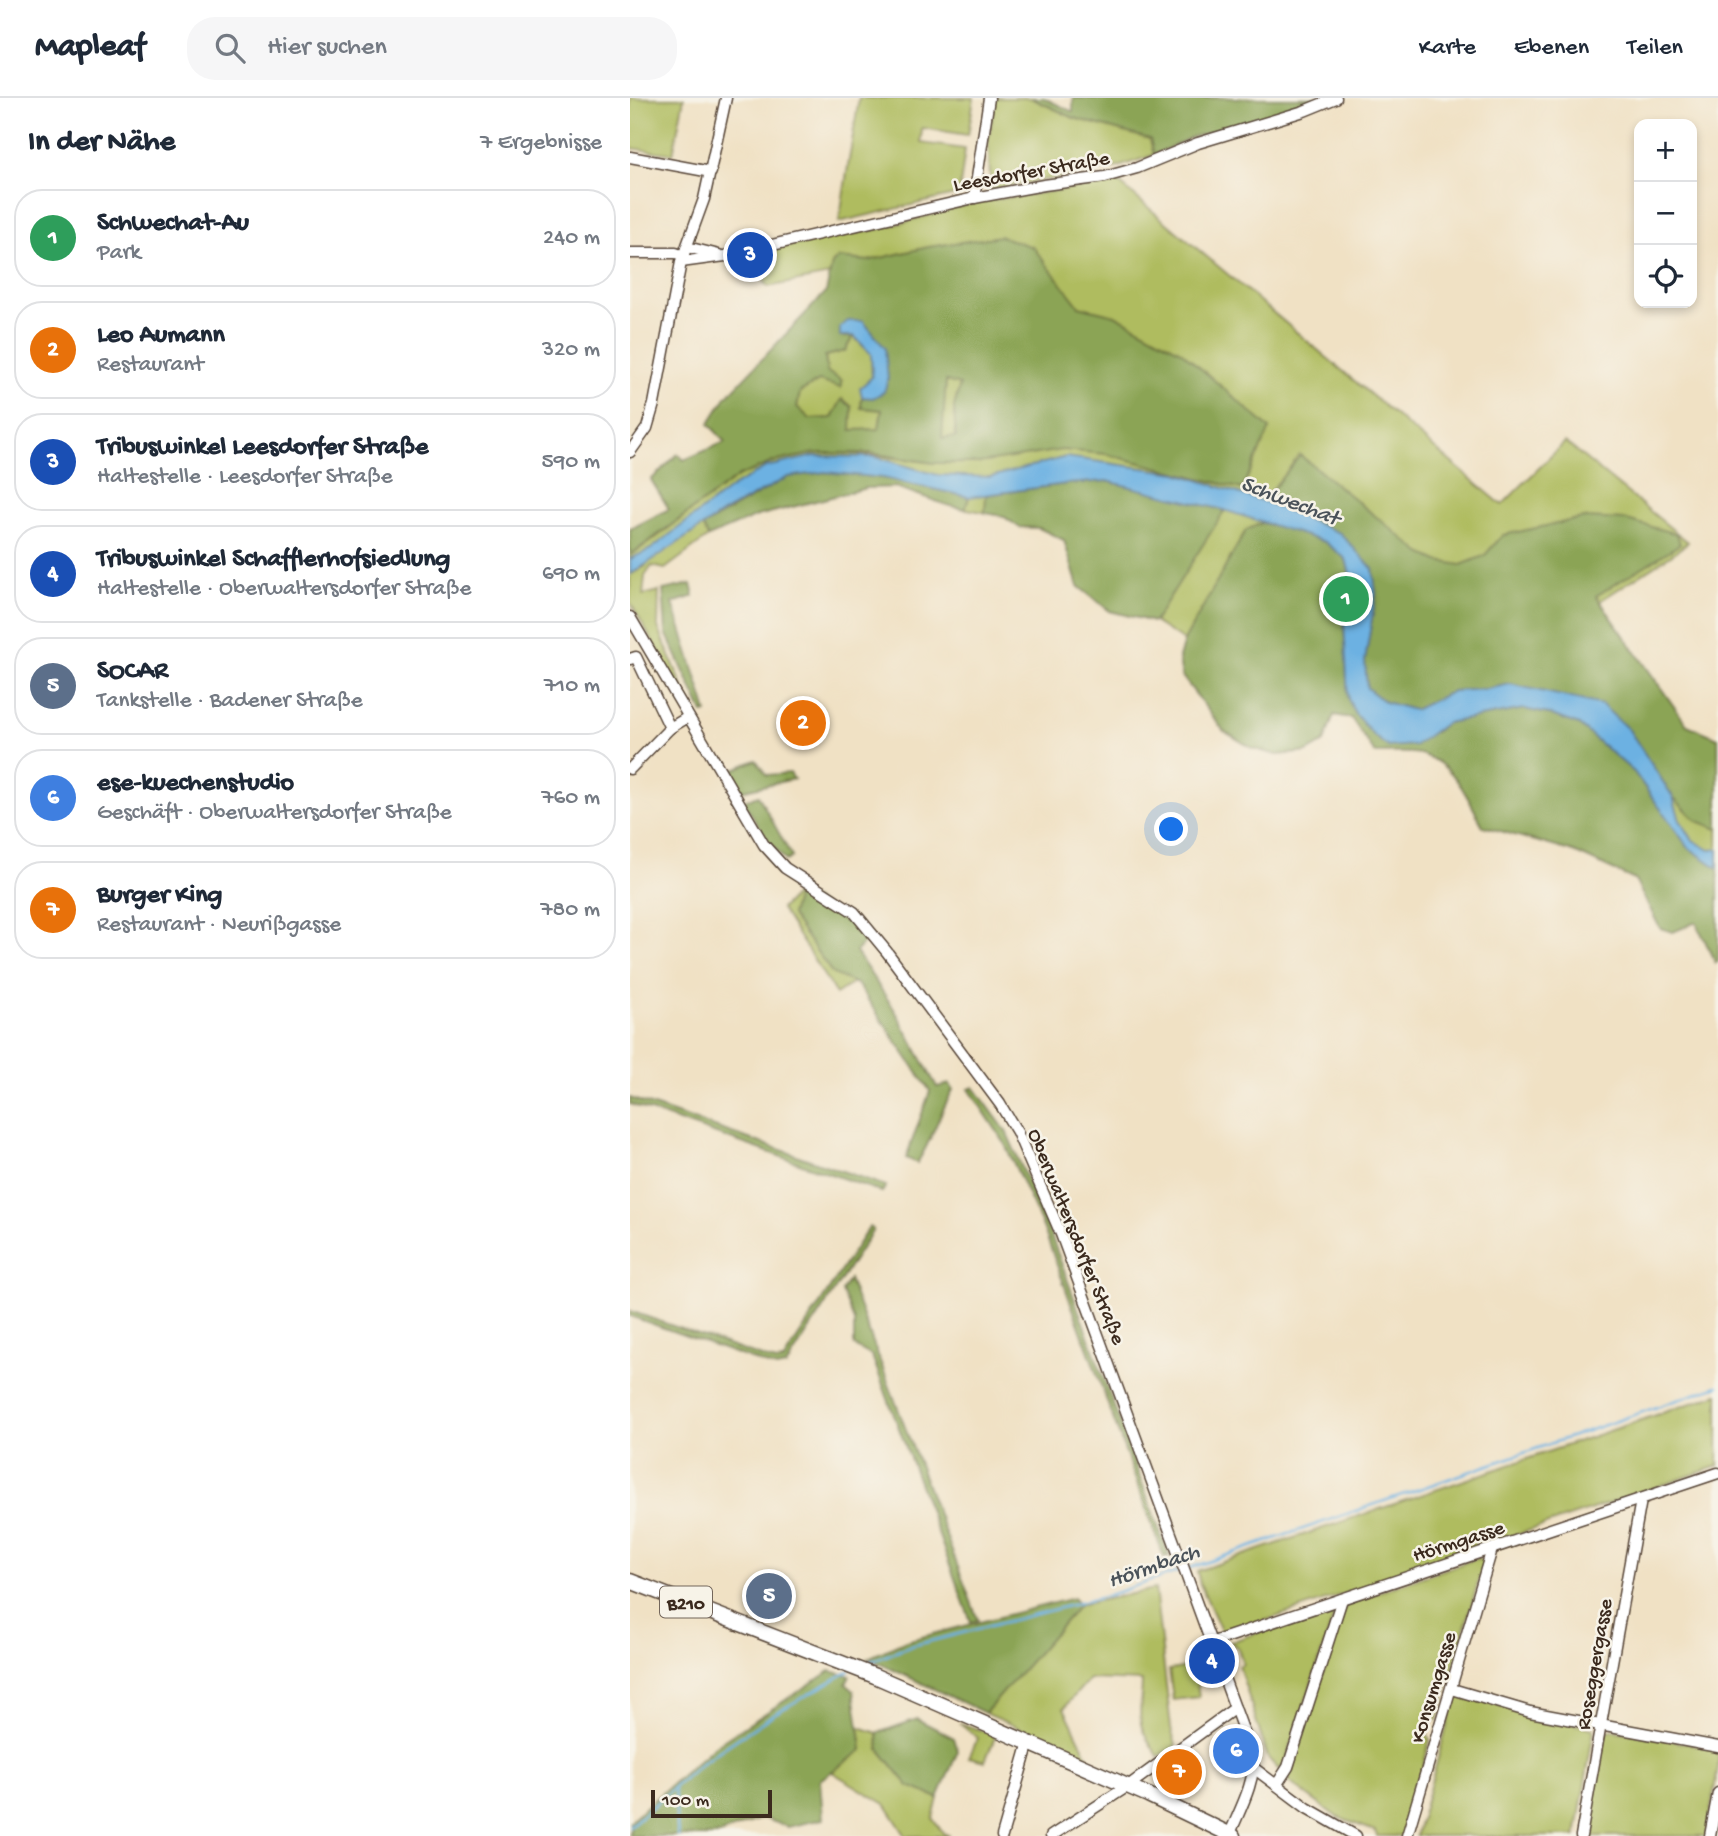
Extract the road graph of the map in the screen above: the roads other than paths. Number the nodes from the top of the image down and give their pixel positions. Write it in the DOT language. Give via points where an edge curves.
graph roads {
  1 [pos="726,98"];
  2 [pos="989,98"];
  3 [pos="1336,98"];
  4 [pos="630,157"];
  5 [pos="711,172"];
  6 [pos="974,198"];
  7 [pos="630,253"];
  8 [pos="684,255"];
  9 [pos="725,256"];
  10 [pos="630,452"];
  11 [pos="630,617"];
  12 [pos="630,659"];
  13 [pos="688,718"];
  14 [pos="670,728"];
  15 [pos="630,769"];
  16 [pos="1718,1473"];
  17 [pos="1641,1500"];
  18 [pos="1492,1549"];
  19 [pos="630,1581"];
  20 [pos="1342,1599"];
  21 [pos="1210,1643"];
  22 [pos="1452,1689"];
  23 [pos="1235,1708"];
  24 [pos="1601,1726"];
  25 [pos="1030,1742"];
  26 [pos="1718,1747"];
  27 [pos="1255,1769"];
  28 [pos="1277,1784"];
  29 [pos="1128,1786"];
  30 [pos="1718,1793"];
  31 [pos="1002,1836"];
  32 [pos="1051,1836"];
  33 [pos="1231,1836"];
  34 [pos="1356,1836"];
  35 [pos="1407,1836"];
  36 [pos="1581,1836"];
  37 [pos="1710,1836"];
  1 -- 5 [label="street"];
  2 -- 6 [label="street"];
  3 -- 6 [label="street, Leesdorfer Straße" via="1105,177"];
  4 -- 5 [label="street"];
  5 -- 8 [label="street"];
  6 -- 9 [label="street, Leesdorfer Straße"];
  7 -- 8 [label="street"];
  8 -- 9 [label="street, Leesdorfer Straße"];
  8 -- 9 [label="street, Leesdorfer Straße" via="692,262"];
  8 -- 10 [label="street" via="654,404 647,428"];
  11 -- 13 [label="street, Oberwaltersdorfer Straße"];
  12 -- 14 [label="street" via="636,657"];
  13 -- 14 [label="street"];
  13 -- 21 [label="street, Oberwaltersdorfer Straße" via="764,845 785,868 855,912 1017,1132 1061,1234"];
  14 -- 15 [label="street"];
  16 -- 17 [label="street, Hörmgasse"];
  17 -- 18 [label="street, Hörmgasse"];
  17 -- 24 [label="street, Roseggergasse"];
  18 -- 20 [label="street, Hörmgasse"];
  18 -- 22 [label="street, Konsumgasse"];
  19 -- 25 [label="main road, B210" via="841,1661"];
  20 -- 21 [label="street, Hörmgasse"];
  20 -- 28 [label="street" via="1288,1767"];
  21 -- 23 [label="street, Oberwaltersdorfer Straße"];
  22 -- 24 [label="street" via="1530,1712"];
  22 -- 35 [label="street, Konsumgasse"];
  23 -- 27 [label="street, Oberwaltersdorfer Straße"];
  23 -- 29 [label="street"];
  24 -- 26 [label="street"];
  24 -- 36 [label="street, Roseggergasse"];
  25 -- 29 [label="main road, B210"];
  25 -- 31 [label="street"];
  27 -- 28 [label="street"];
  27 -- 33 [label="street"];
  28 -- 34 [label="street" via="1307,1808"];
  29 -- 32 [label="street"];
  29 -- 33 [label="main road, B210"];
  30 -- 37 [label="street"];
}
